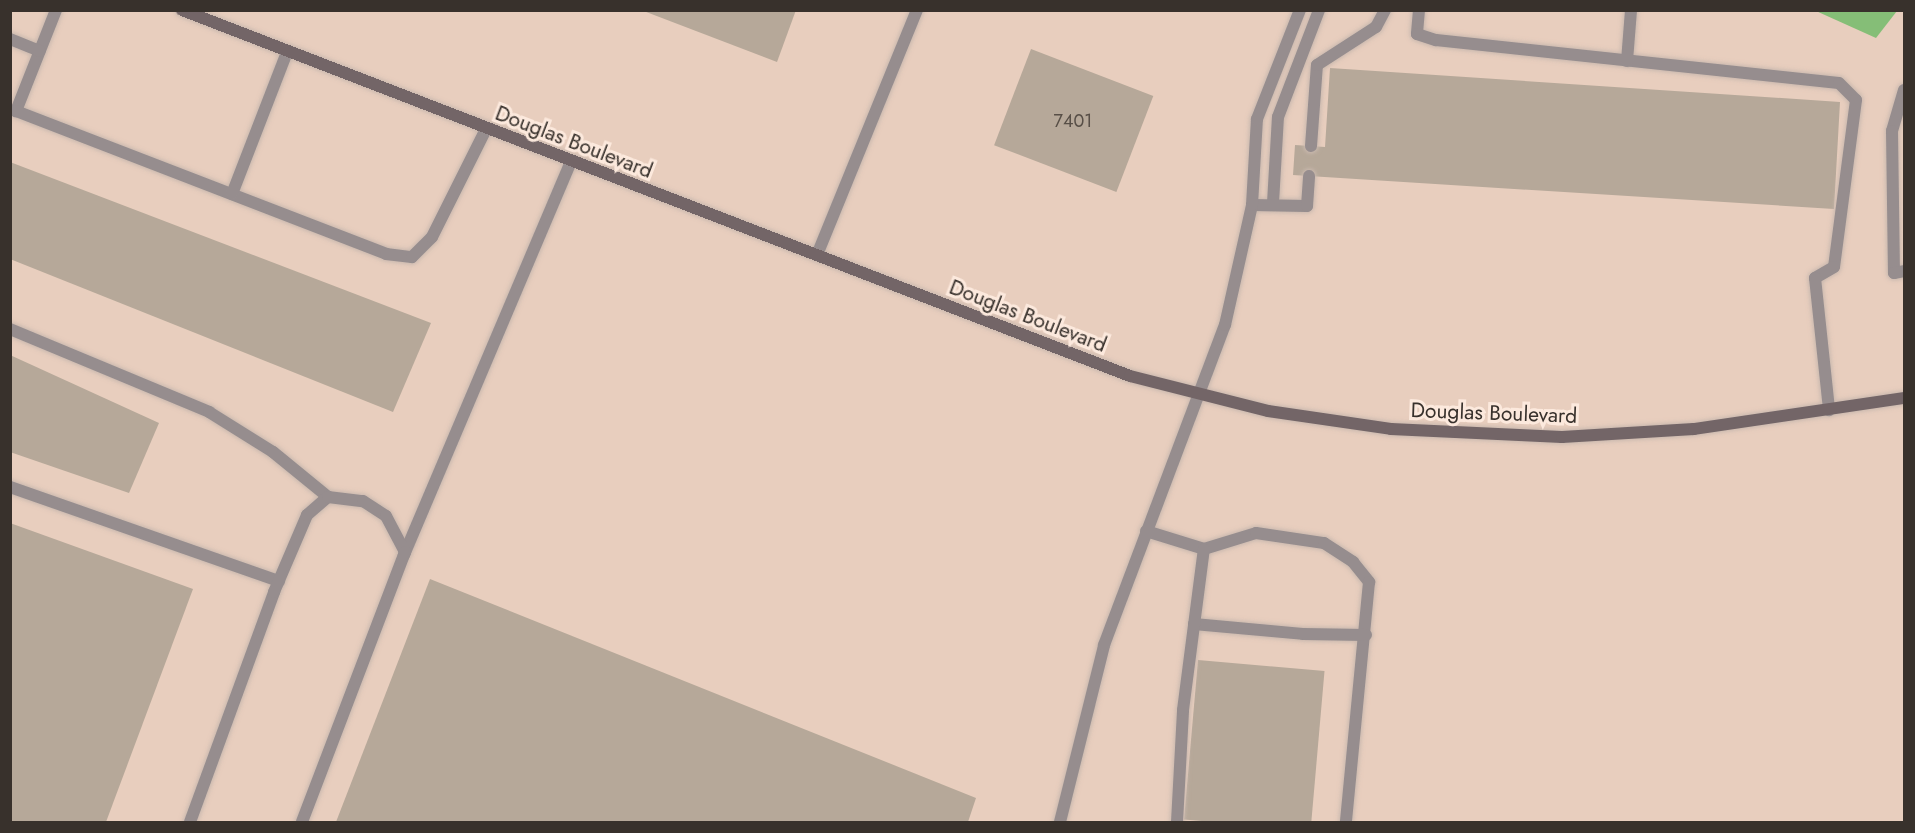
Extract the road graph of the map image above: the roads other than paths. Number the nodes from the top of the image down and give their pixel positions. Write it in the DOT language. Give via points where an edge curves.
graph roads {
  1 [pos="56,10"];
  2 [pos="917,10"];
  3 [pos="1300,10"];
  4 [pos="1319,10"];
  5 [pos="1385,10"];
  6 [pos="1419,10"];
  7 [pos="1631,10"];
  8 [pos="183,11"];
  9 [pos="10,39"];
  10 [pos="40,51"];
  11 [pos="287,52"];
  12 [pos="1627,61"];
  13 [pos="1905,90"];
  14 [pos="14,112"];
  15 [pos="486,129"];
  16 [pos="1311,146"];
  17 [pos="572,162"];
  18 [pos="1309,176"];
  19 [pos="232,194"];
  20 [pos="1273,204"];
  21 [pos="1252,205"];
  22 [pos="817,255"];
  23 [pos="1899,272"];
  24 [pos="10,329"];
  25 [pos="1197,393"];
  26 [pos="1905,398"];
  27 [pos="1829,410"];
  28 [pos="10,487"];
  29 [pos="327,497"];
  30 [pos="1146,531"];
  31 [pos="1204,549"];
  32 [pos="402,559"];
  33 [pos="279,580"];
  34 [pos="1194,624"];
  35 [pos="1365,635"];
  36 [pos="190,822"];
  37 [pos="302,822"];
  38 [pos="1060,822"];
  39 [pos="1177,822"];
  40 [pos="1346,822"];
  1 -- 10 [label="lane"];
  2 -- 22 [label="lane"];
  3 -- 21 [label="lane" via="1257,119"];
  4 -- 20 [label="lane" via="1278,117"];
  5 -- 16 [label="lane" via="1376,27 1317,65"];
  6 -- 12 [label="lane" via="1417,34 1436,40"];
  7 -- 12 [label="lane"];
  8 -- 11 [label="main road, Douglas Boulevard"];
  9 -- 10 [label="lane"];
  10 -- 14 [label="lane"];
  11 -- 15 [label="main road, Douglas Boulevard"];
  11 -- 19 [label="lane"];
  12 -- 27 [label="lane" via="1839,83 1856,100 1834,267 1815,278"];
  13 -- 23 [label="lane" via="1892,131"];
  14 -- 19 [label="lane"];
  15 -- 17 [label="main road, Douglas Boulevard"];
  15 -- 19 [label="lane" via="432,237 412,257 386,254"];
  17 -- 22 [label="main road, Douglas Boulevard"];
  17 -- 32 [label="lane"];
  18 -- 20 [label="lane" via="1307,206"];
  20 -- 21 [label="lane"];
  21 -- 25 [label="lane" via="1226,325"];
  22 -- 25 [label="main road, Douglas Boulevard" via="1130,376"];
  24 -- 29 [label="lane" via="209,412 273,452"];
  25 -- 27 [label="main road, Douglas Boulevard" via="1268,411 1391,429 1562,436 1694,429"];
  25 -- 30 [label="lane"];
  26 -- 27 [label="main road, Douglas Boulevard"];
  28 -- 33 [label="lane"];
  29 -- 32 [label="lane" via="363,501 386,516 405,552"];
  29 -- 33 [label="lane" via="308,515"];
  30 -- 31 [label="lane"];
  30 -- 38 [label="lane" via="1104,645"];
  31 -- 34 [label="lane"];
  31 -- 35 [label="lane" via="1256,533 1324,543 1353,561 1369,582"];
  32 -- 37 [label="lane"];
  33 -- 36 [label="lane"];
  34 -- 35 [label="lane"];
  34 -- 39 [label="lane" via="1183,710"];
  35 -- 40 [label="lane"];
}
